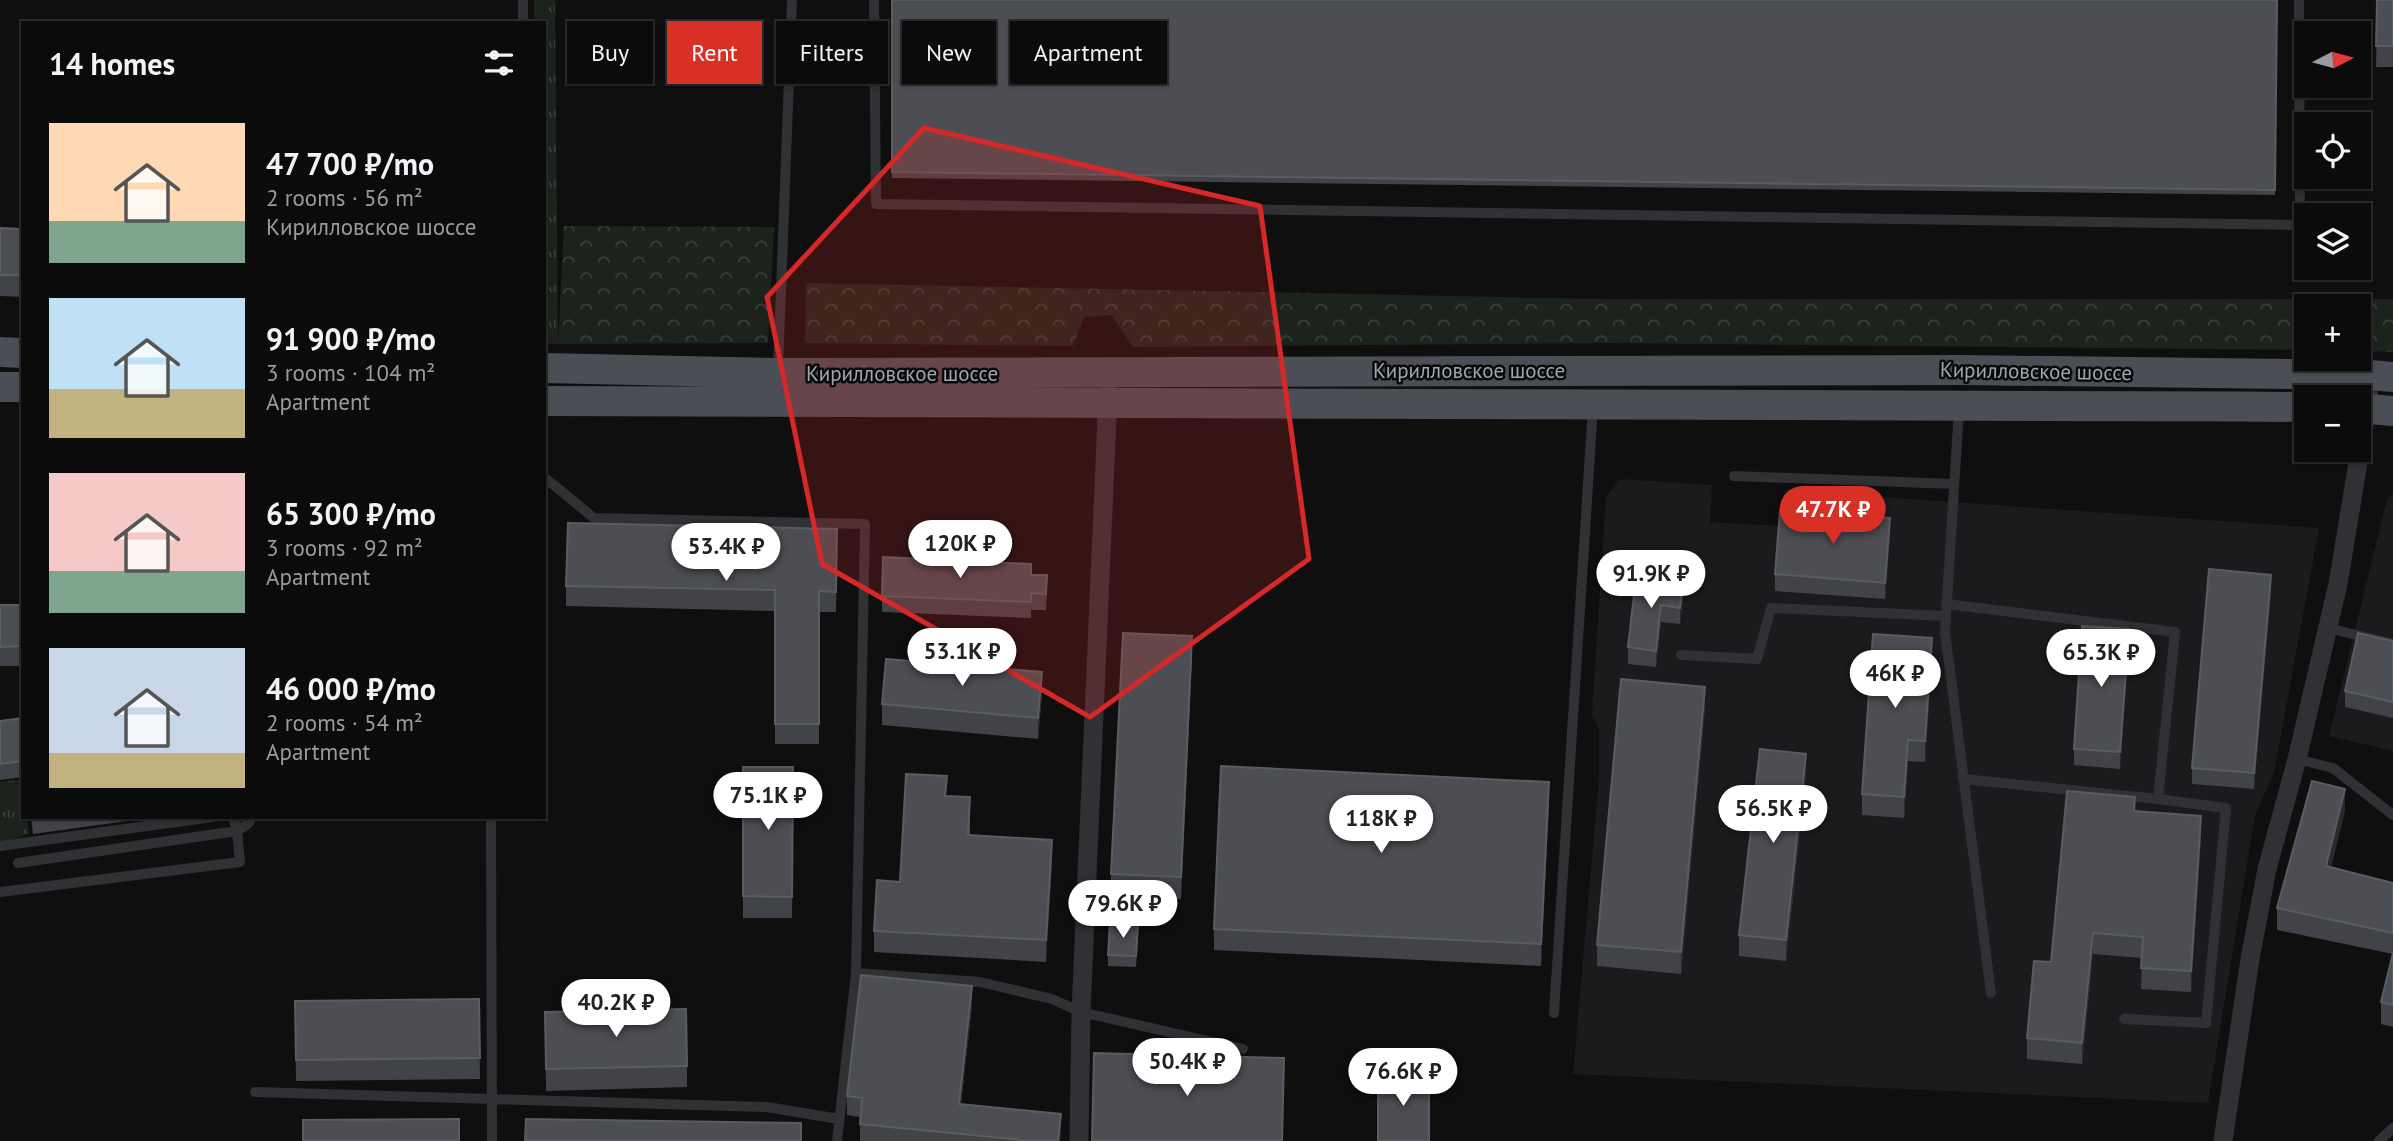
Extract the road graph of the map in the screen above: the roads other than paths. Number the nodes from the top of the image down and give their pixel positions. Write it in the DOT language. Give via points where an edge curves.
graph roads {
  1 [pos="523,0"];
  2 [pos="792,0"];
  3 [pos="874,0"];
  4 [pos="2299,0"];
  5 [pos="523,21"];
  6 [pos="0,352"];
  7 [pos="21,353"];
  8 [pos="546,368"];
  9 [pos="1108,372"];
  10 [pos="778,373"];
  11 [pos="2381,376"];
  12 [pos="0,387"];
  13 [pos="21,387"];
  14 [pos="546,401"];
  15 [pos="1960,405"];
  16 [pos="1109,406"];
  17 [pos="1593,407"];
  18 [pos="2294,407"];
  19 [pos="2373,409"];
  20 [pos="1734,476"];
  21 [pos="546,479"];
  22 [pos="1954,484"];
  23 [pos="1947,604"];
  24 [pos="1946,616"];
  25 [pos="2328,628"];
  26 [pos="2393,644"];
  27 [pos="1681,655"];
  28 [pos="2297,760"];
  29 [pos="1963,779"];
  30 [pos="2158,799"];
  31 [pos="2393,815"];
  32 [pos="198,819"];
  33 [pos="234,819"];
  34 [pos="250,819"];
  35 [pos="491,819"];
  36 [pos="237,831"];
  37 [pos="0,846"];
  38 [pos="18,863"];
  39 [pos="0,892"];
  40 [pos="856,973"];
  41 [pos="1991,993"];
  42 [pos="1082,1012"];
  43 [pos="1554,1013"];
  44 [pos="2124,1019"];
  45 [pos="1243,1049"];
  46 [pos="254,1092"];
  47 [pos="492,1099"];
  48 [pos="839,1119"];
  49 [pos="2392,1130"];
  50 [pos="492,1141"];
  51 [pos="837,1141"];
  52 [pos="1079,1141"];
  53 [pos="2223,1141"];
  54 [pos="2379,1141"];
  1 -- 5 [label="lane"];
  2 -- 10 [label="lane"];
  3 -- 4 [label="lane" via="876,204 2300,225"];
  6 -- 7 [label="main road"];
  8 -- 10 [label="main road, Кирилловское шоссе"];
  9 -- 10 [label="main road, Кирилловское шоссе"];
  9 -- 11 [label="main road, Кирилловское шоссе" via="1962,370"];
  9 -- 16 [label="street"];
  11 -- 19 [label="street"];
  12 -- 13 [label="main road"];
  14 -- 16 [label="main road, Кирилловское шоссе"];
  15 -- 17 [label="main road, Кирилловское шоссе"];
  15 -- 18 [label="main road, Кирилловское шоссе"];
  15 -- 22 [label="lane"];
  16 -- 17 [label="main road, Кирилловское шоссе"];
  16 -- 42 [label="street"];
  17 -- 43 [label="lane"];
  19 -- 25 [label="street"];
  20 -- 22 [label="lane"];
  21 -- 40 [label="lane" via="594,518 864,524"];
  22 -- 23 [label="lane"];
  23 -- 24 [label="lane"];
  23 -- 30 [label="lane" via="2175,632"];
  24 -- 27 [label="lane" via="1770,608 1757,659"];
  24 -- 29 [label="lane"];
  25 -- 26 [label="lane"];
  25 -- 28 [label="street"];
  28 -- 31 [label="lane" via="2333,768"];
  28 -- 53 [label="street" via="2267,869"];
  29 -- 30 [label="lane"];
  29 -- 41 [label="lane"];
  30 -- 44 [label="lane" via="2226,808 2206,1023"];
  32 -- 37 [label="lane"];
  33 -- 36 [label="lane"];
  34 -- 36 [label="lane"];
  35 -- 47 [label="lane"];
  36 -- 38 [label="lane"];
  36 -- 39 [label="lane" via="240,862"];
  40 -- 42 [label="lane" via="980,982 1052,999"];
  40 -- 48 [label="lane"];
  42 -- 45 [label="lane"];
  42 -- 52 [label="street"];
  46 -- 47 [label="lane"];
  47 -- 48 [label="lane" via="767,1107"];
  47 -- 50 [label="lane"];
  48 -- 51 [label="lane"];
  49 -- 54 [label="lane"];
}
